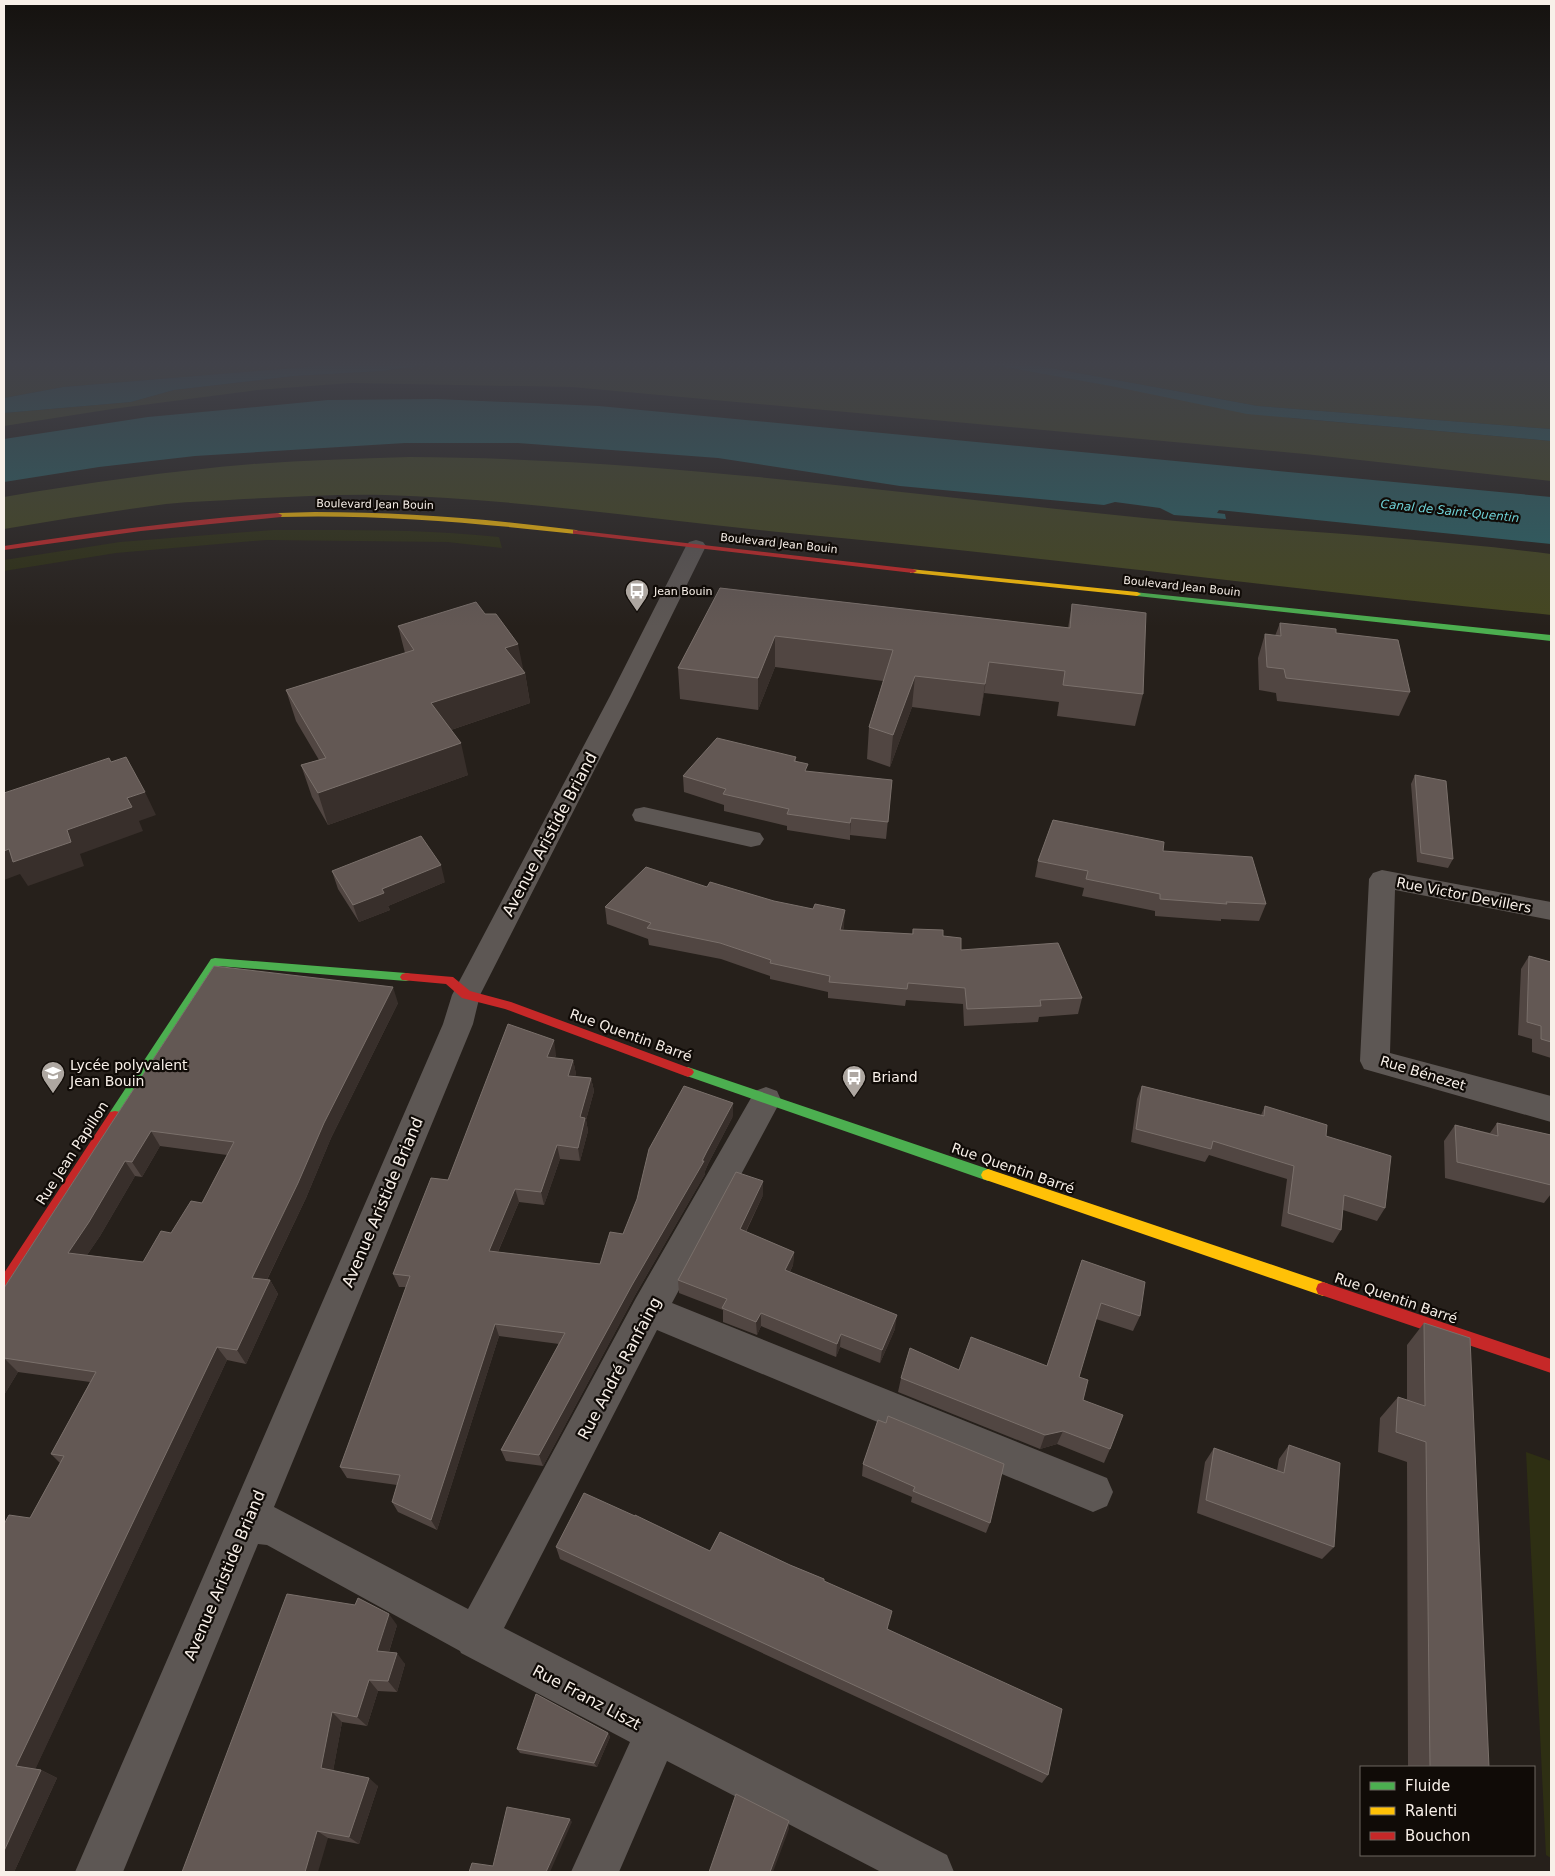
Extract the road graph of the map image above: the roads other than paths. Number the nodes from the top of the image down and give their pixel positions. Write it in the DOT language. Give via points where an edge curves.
graph roads {
  1 [pos="696,546"];
  2 [pos="4,548"];
  3 [pos="1551,638"];
  4 [pos="644,815"];
  5 [pos="751,838"];
  6 [pos="1551,911"];
  7 [pos="1380,975"];
  8 [pos="466,995"];
  9 [pos="766,1100"];
  10 [pos="1551,1109"];
  11 [pos="4,1285"];
  12 [pos="649,1310"];
  13 [pos="1551,1366"];
  14 [pos="1093,1492"];
  15 [pos="246,1522"];
  16 [pos="476,1638"];
  17 [pos="657,1733"];
  18 [pos="99,1872"];
  19 [pos="595,1872"];
  20 [pos="930,1872"];
  1 -- 2 [label="street, Boulevard Jean Bouin" via="476,520 354,514 280,515 188,522"];
  1 -- 3 [label="street, Boulevard Jean Bouin"];
  1 -- 8 [label="street, Avenue Aristide Briand"];
  4 -- 5 [label="street"];
  6 -- 7 [label="street, Rue Victor Devillers" via="1382,879"];
  7 -- 10 [label="street, Rue Bénezet" via="1375,1061"];
  8 -- 9 [label="street, Rue Quentin Barré" via="507,1006"];
  8 -- 11 [label="street, Rue Jean Papillon" via="449,980 216,962"];
  8 -- 15 [label="street, Avenue Aristide Briand" via="458,1024"];
  9 -- 12 [label="street, Rue André Ranfaing"];
  9 -- 13 [label="street, Rue Quentin Barré"];
  12 -- 14 [label="street"];
  12 -- 16 [label="street, Rue André Ranfaing"];
  15 -- 16 [label="street, Rue Franz Liszt" via="272,1526"];
  15 -- 18 [label="street, Avenue Aristide Briand"];
  16 -- 17 [label="street, Rue Franz Liszt"];
  17 -- 19 [label="street"];
  17 -- 20 [label="street, Rue Franz Liszt"];
}
